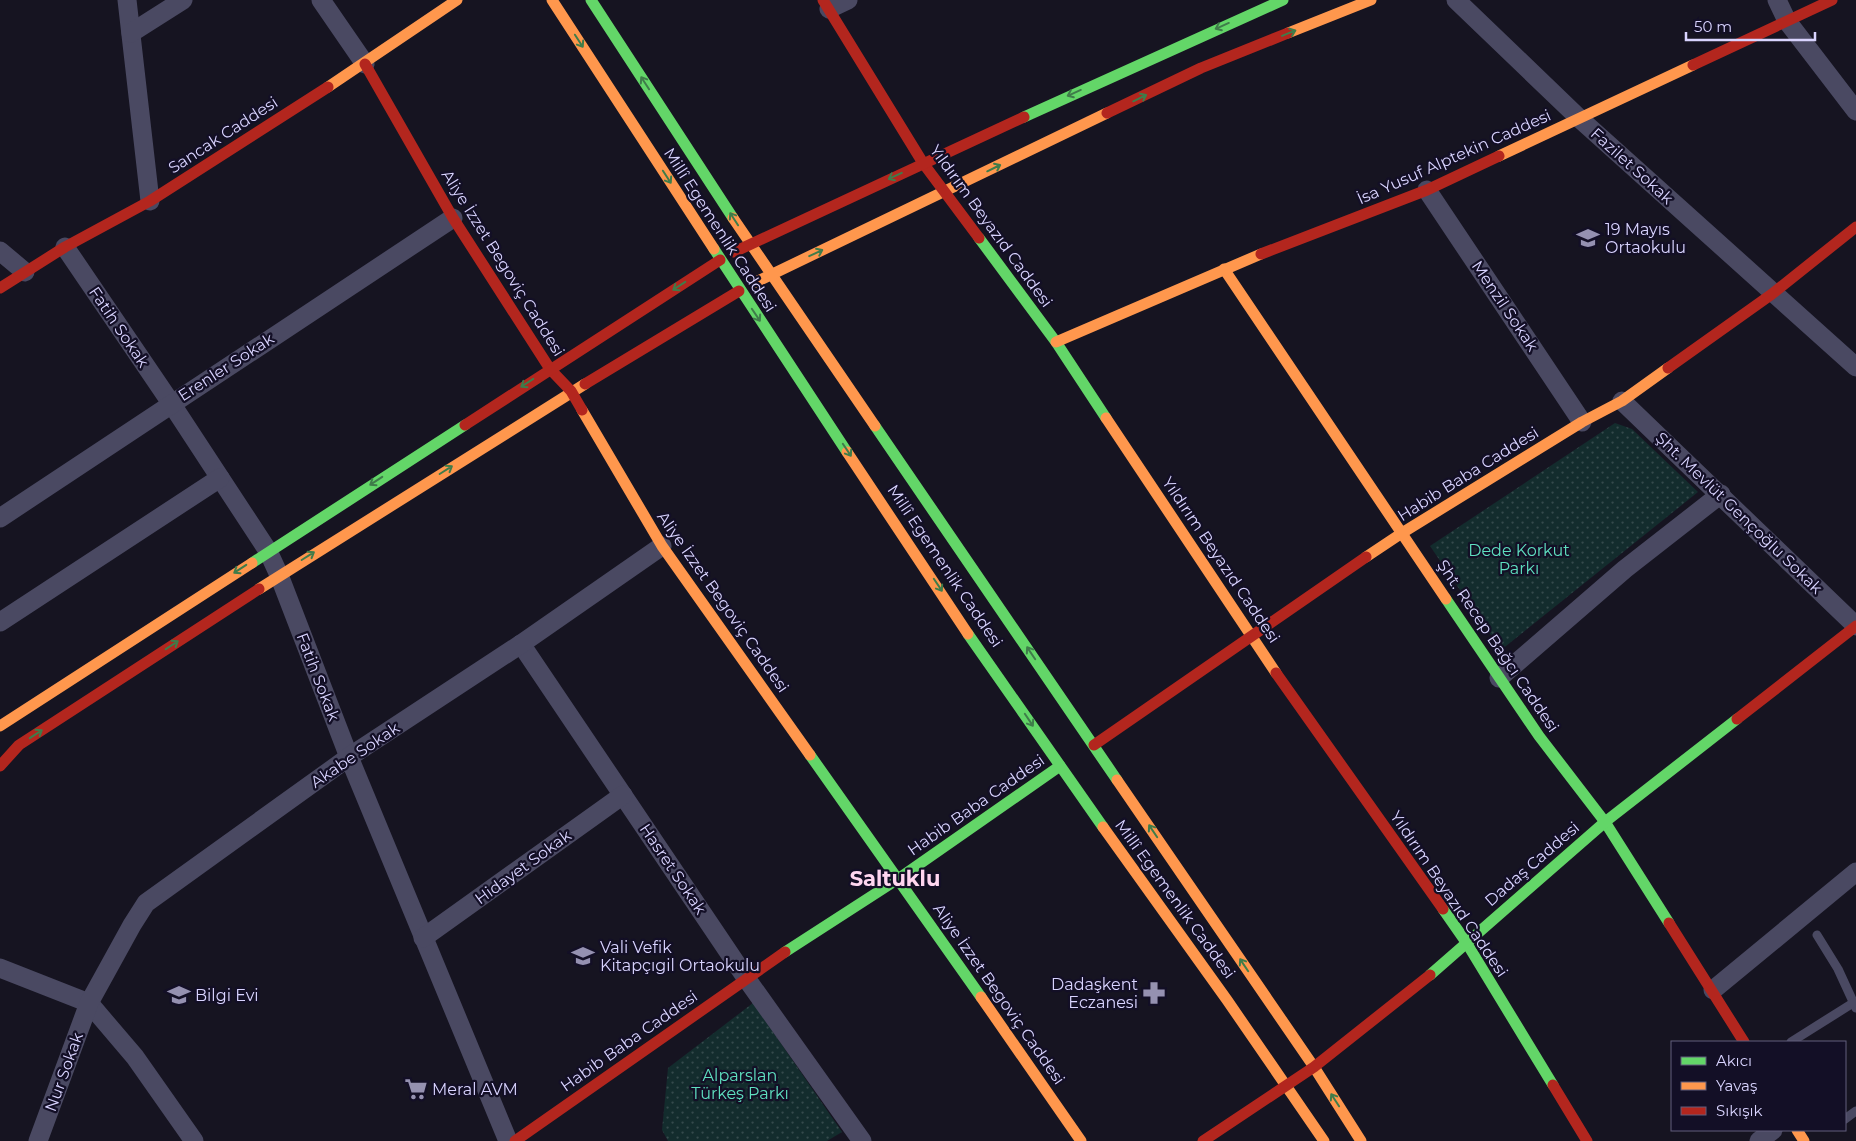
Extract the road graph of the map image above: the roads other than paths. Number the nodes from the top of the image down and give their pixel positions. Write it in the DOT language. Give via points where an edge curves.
graph roads {
  1 [pos="127,0"];
  2 [pos="183,0"];
  3 [pos="321,0"];
  4 [pos="457,0"];
  5 [pos="552,0"];
  6 [pos="591,0"];
  7 [pos="848,0"];
  8 [pos="1283,0"];
  9 [pos="1371,0"];
  10 [pos="1456,0"];
  11 [pos="1777,0"];
  12 [pos="1832,0"];
  13 [pos="826,4"];
  14 [pos="1787,21"];
  15 [pos="131,33"];
  16 [pos="365,64"];
  17 [pos="1856,111"];
  18 [pos="1580,119"];
  19 [pos="923,163"];
  20 [pos="1427,190"];
  21 [pos="944,191"];
  22 [pos="150,201"];
  23 [pos="453,218"];
  24 [pos="1856,227"];
  25 [pos="750,244"];
  26 [pos="65,248"];
  27 [pos="0,251"];
  28 [pos="720,260"];
  29 [pos="1224,269"];
  30 [pos="25,272"];
  31 [pos="772,273"];
  32 [pos="0,288"];
  33 [pos="740,291"];
  34 [pos="1772,294"];
  35 [pos="1056,342"];
  36 [pos="1856,367"];
  37 [pos="550,369"];
  38 [pos="571,391"];
  39 [pos="1622,401"];
  40 [pos="172,403"];
  41 [pos="1582,422"];
  42 [pos="220,478"];
  43 [pos="1721,494"];
  44 [pos="0,518"];
  45 [pos="1402,533"];
  46 [pos="662,546"];
  47 [pos="268,551"];
  48 [pos="279,575"];
  49 [pos="0,622"];
  50 [pos="1856,626"];
  51 [pos="1250,635"];
  52 [pos="521,644"];
  53 [pos="1500,678"];
  54 [pos="0,726"];
  55 [pos="1094,745"];
  56 [pos="349,757"];
  57 [pos="0,766"];
  58 [pos="1060,766"];
  59 [pos="623,795"];
  60 [pos="1605,822"];
  61 [pos="1856,872"];
  62 [pos="898,879"];
  63 [pos="1817,935"];
  64 [pos="423,938"];
  65 [pos="1466,942"];
  66 [pos="0,968"];
  67 [pos="746,978"];
  68 [pos="1713,990"];
  69 [pos="90,1002"];
  70 [pos="1855,1005"];
  71 [pos="1743,1041"];
  72 [pos="1793,1041"];
  73 [pos="1314,1067"];
  74 [pos="1288,1085"];
  75 [pos="1772,1131"];
  76 [pos="855,1138"];
  77 [pos="38,1141"];
  78 [pos="194,1141"];
  79 [pos="508,1141"];
  80 [pos="515,1141"];
  81 [pos="1081,1141"];
  82 [pos="1203,1141"];
  83 [pos="1324,1141"];
  84 [pos="1361,1141"];
  85 [pos="1587,1141"];
  86 [pos="1759,1141"];
  1 -- 15 [label="street"];
  2 -- 15 [label="street"];
  3 -- 16 [label="street"];
  4 -- 16 [label="street, Sancak Caddesi"];
  5 -- 28 [label="street, Millî Egemenlik Caddesi, one-way"];
  25 -- 6 [label="street, Millî Egemenlik Caddesi, one-way"];
  7 -- 13 [label="street"];
  8 -- 19 [label="street, one-way"];
  21 -- 9 [label="street, one-way" via="1201,68"];
  10 -- 18 [label="street, Fazilet Sokak"];
  11 -- 14 [label="street"];
  12 -- 14 [label="street, İsa Yusuf Alptekin Caddesi"];
  13 -- 19 [label="street, Yıldırım Beyazıd Caddesi"];
  14 -- 17 [label="street"];
  14 -- 18 [label="street, İsa Yusuf Alptekin Caddesi"];
  15 -- 22 [label="street"];
  16 -- 22 [label="street, Sancak Caddesi"];
  16 -- 23 [label="street, Aliye İzzet Begoviç Caddesi"];
  18 -- 20 [label="street, İsa Yusuf Alptekin Caddesi"];
  18 -- 34 [label="street, Fazilet Sokak"];
  19 -- 21 [label="street, Yıldırım Beyazıd Caddesi"];
  19 -- 25 [label="street, one-way"];
  20 -- 29 [label="street, İsa Yusuf Alptekin Caddesi"];
  20 -- 41 [label="street, Menzil Sokak"];
  31 -- 21 [label="street, one-way"];
  21 -- 35 [label="street, Yıldırım Beyazıd Caddesi"];
  22 -- 26 [label="street, Sancak Caddesi"];
  23 -- 37 [label="street, Aliye İzzet Begoviç Caddesi"];
  23 -- 40 [label="street, Erenler Sokak"];
  24 -- 34 [label="street, Habib Baba Caddesi"];
  25 -- 28 [label="street"];
  25 -- 31 [label="street, Millî Egemenlik Caddesi"];
  26 -- 30 [label="street, Sancak Caddesi"];
  26 -- 40 [label="street, Fatih Sokak"];
  27 -- 30 [label="street"];
  28 -- 33 [label="street, Millî Egemenlik Caddesi"];
  28 -- 37 [label="street, one-way"];
  29 -- 35 [label="street, İsa Yusuf Alptekin Caddesi"];
  29 -- 45 [label="street, Şht. Recep Bağcı Caddesi"];
  30 -- 32 [label="street, Sancak Caddesi"];
  31 -- 33 [label="street"];
  55 -- 31 [label="street, Millî Egemenlik Caddesi, one-way"];
  33 -- 38 [label="street"];
  33 -- 58 [label="street, Millî Egemenlik Caddesi, one-way"];
  34 -- 36 [label="street, Fazilet Sokak"];
  34 -- 39 [label="street, Habib Baba Caddesi"];
  35 -- 51 [label="street, Yıldırım Beyazıd Caddesi"];
  37 -- 38 [label="street, Aliye İzzet Begoviç Caddesi"];
  37 -- 47 [label="street, one-way"];
  38 -- 46 [label="street, Aliye İzzet Begoviç Caddesi"];
  48 -- 38 [label="street, one-way"];
  39 -- 41 [label="street, Habib Baba Caddesi"];
  39 -- 43 [label="street, Şht. Mevlüt Gençoğlu Sokak"];
  40 -- 42 [label="street, Fatih Sokak"];
  40 -- 44 [label="street, Erenler Sokak"];
  41 -- 45 [label="street, Habib Baba Caddesi"];
  42 -- 47 [label="street, Fatih Sokak"];
  42 -- 49 [label="street"];
  43 -- 50 [label="street, Şht. Mevlüt Gençoğlu Sokak" via="1754,530"];
  43 -- 53 [label="street" via="1625,569"];
  45 -- 51 [label="street, Habib Baba Caddesi"];
  45 -- 53 [label="street, Şht. Recep Bağcı Caddesi"];
  46 -- 52 [label="street, Akabe Sokak"];
  46 -- 62 [label="street, Aliye İzzet Begoviç Caddesi"];
  47 -- 48 [label="street, Fatih Sokak"];
  47 -- 54 [label="street, one-way"];
  48 -- 56 [label="street, Fatih Sokak"];
  57 -- 48 [label="street, one-way" via="19,745"];
  50 -- 60 [label="street, Dadaş Caddesi"];
  51 -- 55 [label="street, Habib Baba Caddesi"];
  51 -- 65 [label="street, Yıldırım Beyazıd Caddesi"];
  52 -- 56 [label="street, Akabe Sokak"];
  52 -- 59 [label="street, Hasret Sokak"];
  53 -- 60 [label="street, Şht. Recep Bağcı Caddesi" via="1539,736"];
  73 -- 55 [label="street, Millî Egemenlik Caddesi, one-way"];
  56 -- 64 [label="street, Fatih Sokak"];
  56 -- 69 [label="street, Akabe Sokak" via="146,903"];
  58 -- 62 [label="street, Habib Baba Caddesi"];
  58 -- 74 [label="street, Millî Egemenlik Caddesi"];
  59 -- 64 [label="street, Hidayet Sokak"];
  59 -- 67 [label="street, Hasret Sokak"];
  60 -- 65 [label="street, Dadaş Caddesi"];
  60 -- 68 [label="street, Şht. Recep Bağcı Caddesi"];
  61 -- 68 [label="street"];
  62 -- 67 [label="street, Habib Baba Caddesi"];
  62 -- 81 [label="street, Aliye İzzet Begoviç Caddesi"];
  63 -- 70 [label="lane"];
  64 -- 79 [label="street, Fatih Sokak"];
  65 -- 73 [label="street, Dadaş Caddesi" via="1420,984"];
  65 -- 85 [label="street, Yıldırım Beyazıd Caddesi"];
  66 -- 69 [label="street"];
  67 -- 76 [label="street, Hasret Sokak"];
  67 -- 80 [label="street, Habib Baba Caddesi"];
  68 -- 71 [label="street, Şht. Recep Bağcı Caddesi"];
  69 -- 77 [label="street, Nur Sokak"];
  69 -- 78 [label="street"];
  70 -- 72 [label="lane"];
  73 -- 74 [label="street, Dadaş Caddesi"];
  84 -- 73 [label="street, Millî Egemenlik Caddesi, one-way"];
  74 -- 82 [label="street, Dadaş Caddesi"];
  74 -- 83 [label="street, Millî Egemenlik Caddesi"];
  75 -- 86 [label="street"];
}
